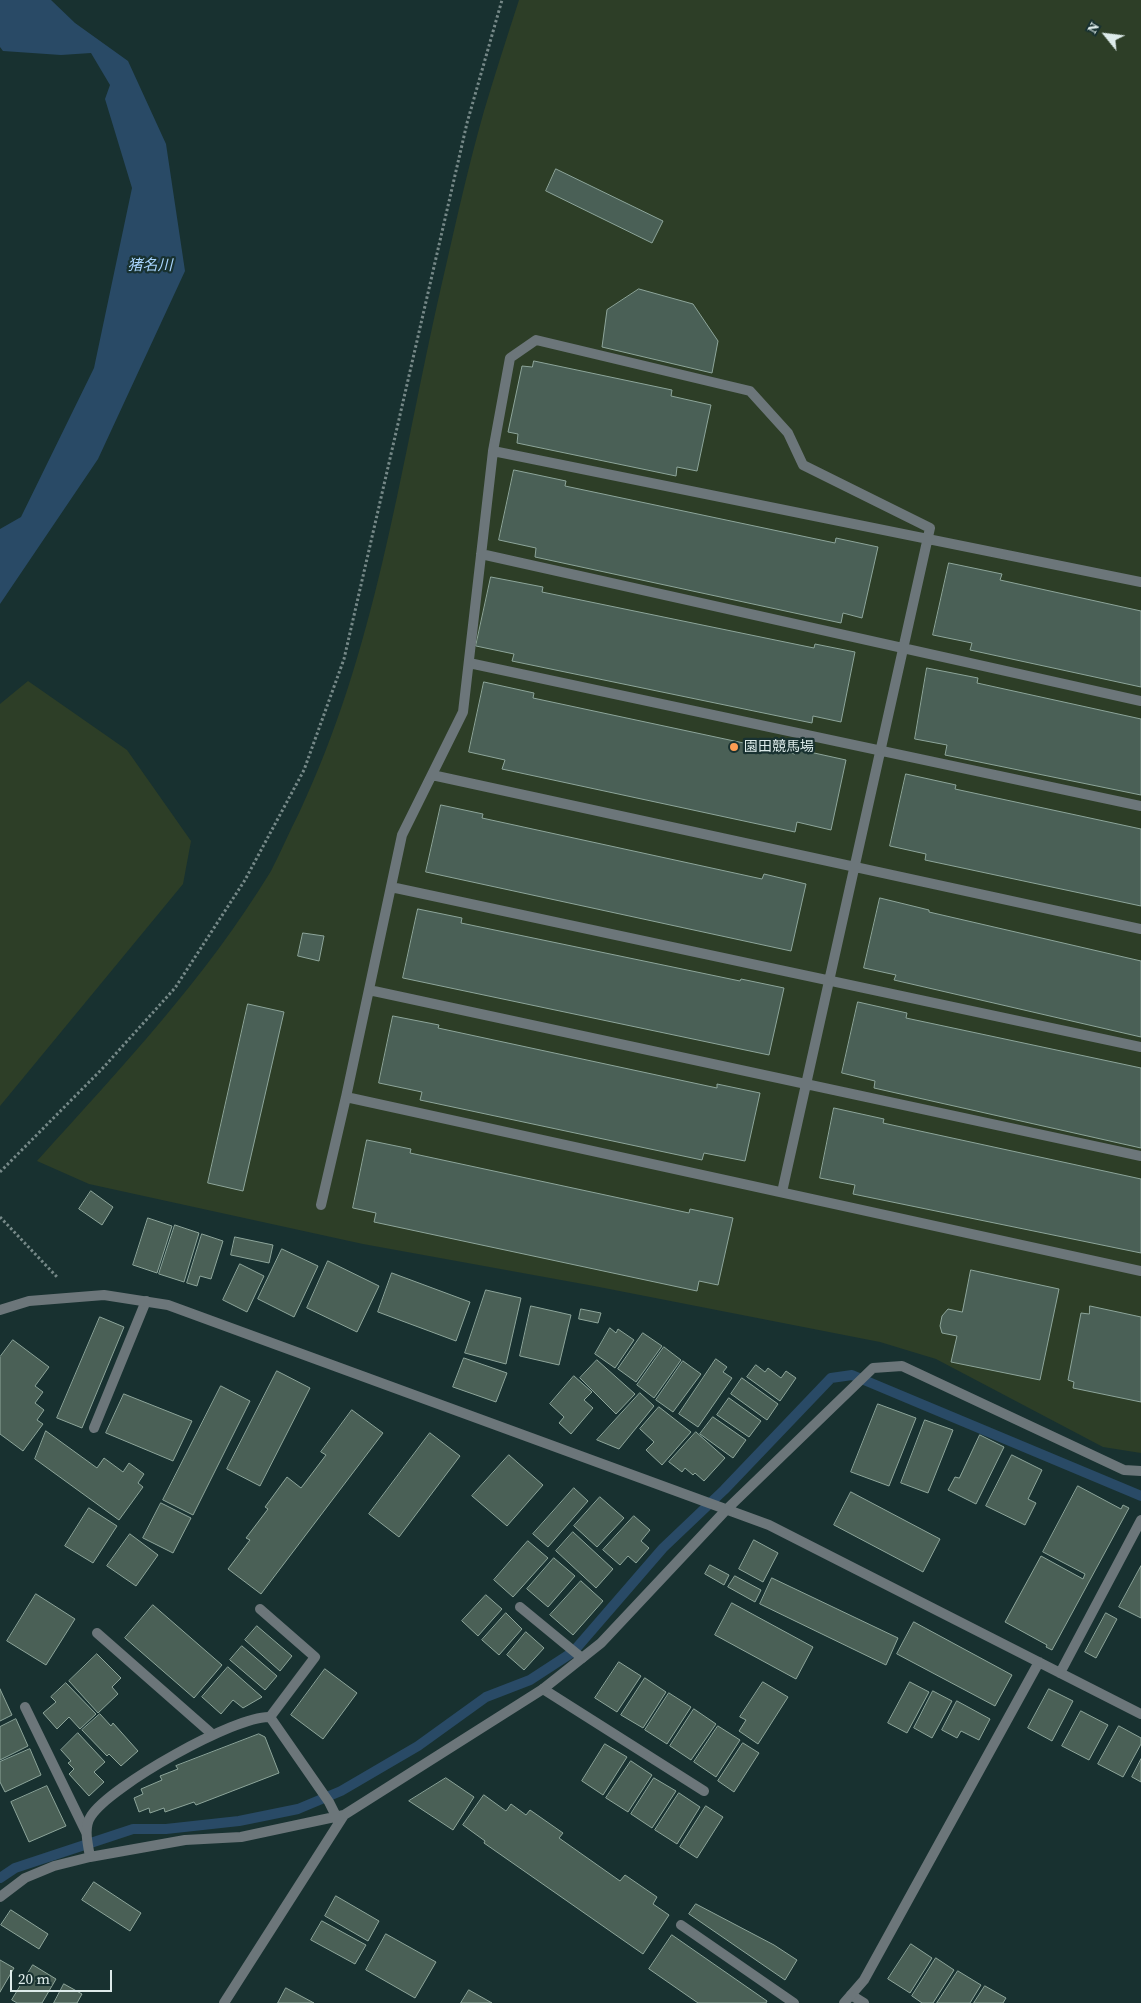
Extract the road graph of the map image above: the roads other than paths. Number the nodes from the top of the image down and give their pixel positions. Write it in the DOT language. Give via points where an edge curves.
graph roads {
  1 [pos="493,451"];
  2 [pos="928,538"];
  3 [pos="481,554"];
  4 [pos="1141,582"];
  5 [pos="904,648"];
  6 [pos="469,663"];
  7 [pos="1141,701"];
  8 [pos="881,751"];
  9 [pos="432,775"];
  10 [pos="1141,806"];
  11 [pos="855,867"];
  12 [pos="391,887"];
  13 [pos="1141,929"];
  14 [pos="830,981"];
  15 [pos="369,990"];
  16 [pos="1141,1048"];
  17 [pos="807,1084"];
  18 [pos="346,1097"];
  19 [pos="1141,1156"];
  20 [pos="782,1192"];
  21 [pos="321,1205"];
  22 [pos="1141,1271"];
  23 [pos="146,1301"];
  24 [pos="0,1310"];
  25 [pos="94,1428"];
  26 [pos="1141,1471"];
  27 [pos="726,1510"];
  28 [pos="1141,1520"];
  29 [pos="520,1607"];
  30 [pos="260,1609"];
  31 [pos="97,1633"];
  32 [pos="582,1658"];
  33 [pos="1039,1662"];
  34 [pos="1060,1673"];
  35 [pos="543,1689"];
  36 [pos="24,1707"];
  37 [pos="1141,1714"];
  38 [pos="270,1717"];
  39 [pos="212,1734"];
  40 [pos="704,1791"];
  41 [pos="340,1815"];
  42 [pos="86,1832"];
  43 [pos="90,1857"];
  44 [pos="0,1897"];
  45 [pos="681,1925"];
  46 [pos="851,1995"];
  47 [pos="224,2003"];
  48 [pos="794,2003"];
  49 [pos="844,2003"];
  50 [pos="864,2003"];
  1 -- 2 [label="street"];
  1 -- 2 [label="street" via="510,358 536,340 750,391 788,433 803,465 930,528"];
  1 -- 3 [label="street"];
  2 -- 4 [label="street"];
  2 -- 5 [label="street"];
  3 -- 5 [label="street"];
  3 -- 6 [label="street"];
  5 -- 7 [label="street"];
  5 -- 8 [label="street"];
  6 -- 8 [label="street"];
  6 -- 9 [label="street" via="463,712"];
  8 -- 10 [label="street"];
  8 -- 11 [label="street"];
  9 -- 11 [label="street"];
  9 -- 12 [label="street" via="402,835"];
  11 -- 13 [label="street"];
  11 -- 14 [label="street"];
  12 -- 14 [label="street"];
  12 -- 15 [label="street"];
  14 -- 16 [label="street"];
  14 -- 17 [label="street"];
  15 -- 17 [label="street"];
  15 -- 18 [label="street"];
  17 -- 19 [label="street"];
  17 -- 20 [label="street"];
  18 -- 20 [label="street"];
  18 -- 21 [label="street"];
  20 -- 22 [label="street"];
  23 -- 24 [label="street" via="104,1295 29,1300"];
  23 -- 25 [label="street"];
  23 -- 27 [label="street" via="168,1305"];
  26 -- 27 [label="street" via="1124,1470 902,1366 873,1368"];
  27 -- 32 [label="street" via="601,1643"];
  27 -- 33 [label="street" via="769,1525"];
  28 -- 34 [label="street"];
  29 -- 32 [label="street"];
  30 -- 38 [label="street" via="315,1657"];
  31 -- 39 [label="street"];
  32 -- 35 [label="street"];
  33 -- 34 [label="street"];
  33 -- 46 [label="street" via="864,1980"];
  34 -- 37 [label="street"];
  35 -- 40 [label="street"];
  35 -- 41 [label="street"];
  36 -- 42 [label="street"];
  38 -- 39 [label="street" via="260,1716"];
  38 -- 41 [label="street"];
  39 -- 42 [label="street" via="164,1760 114,1794 91,1816"];
  41 -- 43 [label="street" via="241,1837 185,1840"];
  41 -- 47 [label="street"];
  42 -- 43 [label="street"];
  43 -- 44 [label="street" via="54,1866 25,1878"];
  45 -- 48 [label="street"];
  46 -- 49 [label="street"];
  46 -- 50 [label="street"];
}
